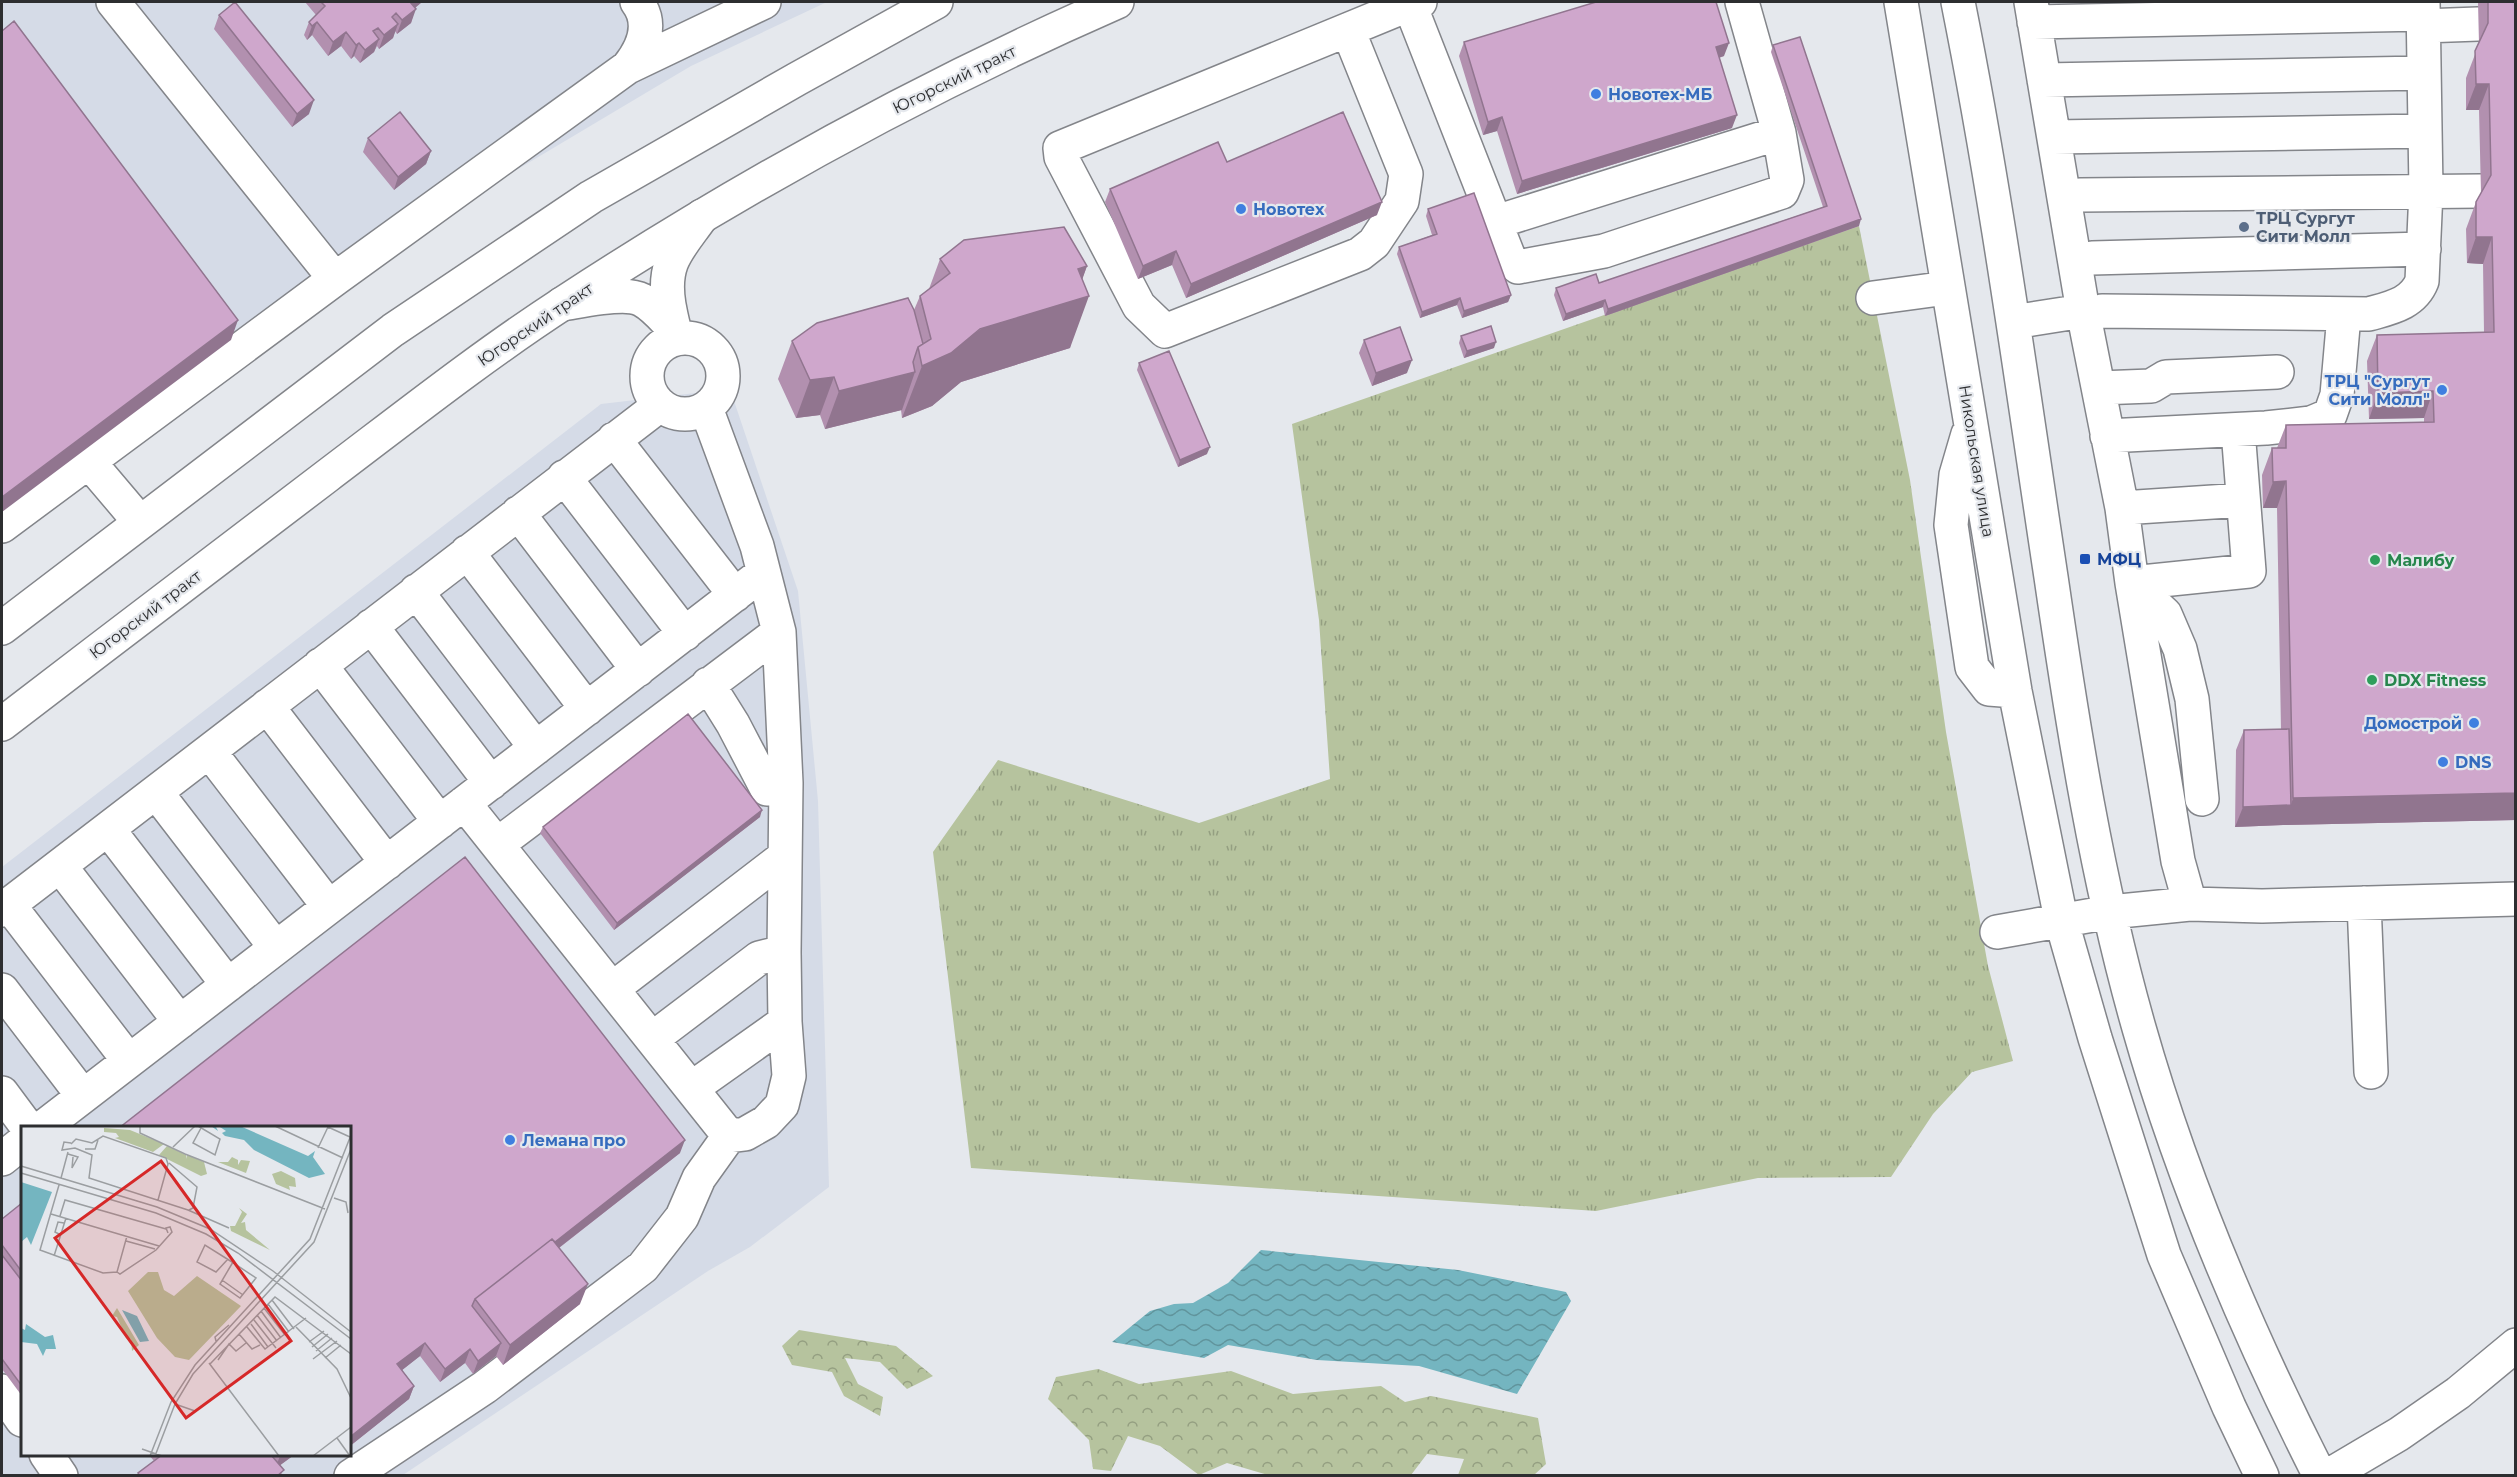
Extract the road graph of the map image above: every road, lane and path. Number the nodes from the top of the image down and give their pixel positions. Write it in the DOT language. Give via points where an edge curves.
graph roads {
  1 [pos="113,2"];
  2 [pos="637,2"];
  3 [pos="764,2"];
  4 [pos="936,2"];
  5 [pos="1117,2"];
  6 [pos="1742,2"];
  7 [pos="1901,2"];
  8 [pos="1958,2"];
  9 [pos="1406,4"];
  10 [pos="2033,12"];
  11 [pos="2423,14"];
  12 [pos="2478,24"];
  13 [pos="1348,30"];
  14 [pos="628,67"];
  15 [pos="2424,73"];
  16 [pos="2044,80"];
  17 [pos="2425,130"];
  18 [pos="1779,133"];
  19 [pos="2054,137"];
  20 [pos="2426,191"];
  21 [pos="2481,191"];
  22 [pos="2080,195"];
  23 [pos="702,216"];
  24 [pos="1496,222"];
  25 [pos="2424,249"];
  26 [pos="2092,258"];
  27 [pos="334,279"];
  28 [pos="1947,288"];
  29 [pos="1874,298"];
  30 [pos="562,304"];
  31 [pos="2093,311"];
  32 [pos="2344,315"];
  33 [pos="2013,322"];
  34 [pos="675,333"];
  35 [pos="2277,372"];
  36 [pos="2099,388"];
  37 [pos="660,405"];
  38 [pos="706,408"];
  39 [pos="2238,430"];
  40 [pos="2108,436"];
  41 [pos="615,439"];
  42 [pos="88,462"];
  43 [pos="564,477"];
  44 [pos="2243,500"];
  45 [pos="2122,508"];
  46 [pos="518,513"];
  47 [pos="139,521"];
  48 [pos="2,526"];
  49 [pos="467,552"];
  50 [pos="763,573"];
  51 [pos="2132,583"];
  52 [pos="416,591"];
  53 [pos="735,595"];
  54 [pos="370,626"];
  55 [pos="2,627"];
  56 [pos="779,632"];
  57 [pos="685,634"];
  58 [pos="320,665"];
  59 [pos="638,670"];
  60 [pos="708,684"];
  61 [pos="267,706"];
  62 [pos="587,709"];
  63 [pos="782,715"];
  64 [pos="2,724"];
  65 [pos="733,724"];
  66 [pos="536,748"];
  67 [pos="209,751"];
  68 [pos="491,783"];
  69 [pos="786,783"];
  70 [pos="156,792"];
  71 [pos="2202,799"];
  72 [pos="452,812"];
  73 [pos="108,829"];
  74 [pos="498,844"];
  75 [pos="784,857"];
  76 [pos="387,862"];
  77 [pos="60,866"];
  78 [pos="2516,899"];
  79 [pos="2364,903"];
  80 [pos="2190,904"];
  81 [pos="5,907"];
  82 [pos="329,907"];
  83 [pos="2110,912"];
  84 [pos="2061,919"];
  85 [pos="1997,932"];
  86 [pos="276,948"];
  87 [pos="784,952"];
  88 [pos="228,985"];
  89 [pos="612,989"];
  90 [pos="2,990"];
  91 [pos="180,1022"];
  92 [pos="785,1022"];
  93 [pos="652,1039"];
  94 [pos="129,1061"];
  95 [pos="2371,1072"];
  96 [pos="692,1088"];
  97 [pos="2,1094"];
  98 [pos="83,1096"];
  99 [pos="26,1126"];
  100 [pos="45,1126"];
  101 [pos="729,1136"];
  102 [pos="21,1144"];
  103 [pos="2,1159"];
  104 [pos="2516,1345"];
  105 [pos="47,1456"];
  106 [pos="61,1476"];
  107 [pos="351,1476"];
  108 [pos="2262,1476"];
  109 [pos="2320,1476"];
  110 [pos="2328,1476"];
  1 -- 27 [label="street"];
  2 -- 14 [label="street" via="646,32 640,52"];
  3 -- 14 [label="street"];
  4 -- 47 [label="street" via="591,197 393,330"];
  5 -- 23 [label="street, Югорский тракт" via="971,69 827,143"];
  6 -- 18 [label="street"];
  7 -- 28 [label="street, Никольская улица"];
  8 -- 33 [label="street"];
  9 -- 13 [label="street"];
  9 -- 24 [label="street"];
  10 -- 11 [label="street"];
  10 -- 16 [label="street"];
  11 -- 12 [label="street"];
  11 -- 15 [label="street"];
  13 -- 13 [label="street" via="1406,174 1402,201 1385,230 1360,254 1165,331 1140,306 1061,157 1060,148"];
  14 -- 27 [label="street"];
  15 -- 16 [label="street"];
  15 -- 17 [label="street"];
  16 -- 19 [label="street"];
  17 -- 19 [label="street"];
  17 -- 20 [label="street"];
  18 -- 24 [label="street"];
  18 -- 24 [label="street" via="1787,180 1782,192 1604,251 1518,267 1510,260"];
  19 -- 31 [label="street"];
  20 -- 21 [label="street"];
  20 -- 22 [label="street"];
  20 -- 25 [label="street"];
  23 -- 30 [label="street, Югорский тракт"];
  23 -- 34 [label="street" via="674,255 666,282"];
  25 -- 26 [label="street"];
  25 -- 32 [label="street" via="2422,281 2409,298 2400,305 2369,314"];
  27 -- 42 [label="street"];
  28 -- 29 [label="street"];
  28 -- 84 [label="street, Никольская улица" via="2015,691"];
  30 -- 34 [label="street" via="622,297 640,299 655,308"];
  30 -- 64 [label="street, Югорский тракт" via="445,387"];
  31 -- 32 [label="street"];
  31 -- 33 [label="street"];
  31 -- 36 [label="street"];
  32 -- 39 [label="street" via="2337,395 2330,415 2311,423"];
  33 -- 83 [label="street" via="2067,685"];
  34 -- 37 [label="street" via="655,351 646,374 652,397"];
  34 -- 38 [label="street" via="710,346 722,366 721,389"];
  35 -- 36 [label="street" via="2166,376 2151,386"];
  36 -- 40 [label="street"];
  37 -- 38 [label="street" via="683,414"];
  37 -- 41 [label="street"];
  38 -- 50 [label="street" via="757,546"];
  39 -- 40 [label="street"];
  39 -- 44 [label="street"];
  40 -- 45 [label="street"];
  41 -- 43 [label="street"];
  41 -- 53 [label="street"];
  42 -- 47 [label="street"];
  42 -- 48 [label="street"];
  43 -- 46 [label="street"];
  43 -- 57 [label="street"];
  44 -- 45 [label="street"];
  44 -- 51 [label="street" via="2249,571"];
  45 -- 51 [label="street"];
  46 -- 49 [label="street"];
  46 -- 59 [label="street"];
  47 -- 55 [label="street"];
  49 -- 52 [label="street"];
  49 -- 62 [label="street"];
  50 -- 53 [label="street"];
  50 -- 56 [label="street"];
  51 -- 71 [label="street" via="2165,614 2180,650 2192,699"];
  51 -- 80 [label="street" via="2178,861"];
  52 -- 54 [label="street"];
  52 -- 66 [label="street"];
  53 -- 57 [label="street"];
  54 -- 58 [label="street"];
  54 -- 68 [label="street"];
  56 -- 60 [label="street"];
  56 -- 63 [label="street"];
  57 -- 59 [label="street"];
  58 -- 61 [label="street"];
  58 -- 72 [label="street"];
  59 -- 62 [label="street"];
  60 -- 65 [label="street"];
  60 -- 74 [label="street"];
  61 -- 67 [label="street"];
  61 -- 76 [label="street"];
  62 -- 66 [label="street"];
  63 -- 65 [label="street"];
  63 -- 69 [label="street"];
  65 -- 69 [label="street" via="767,789"];
  66 -- 68 [label="street"];
  67 -- 70 [label="street"];
  67 -- 82 [label="street"];
  68 -- 72 [label="street"];
  69 -- 75 [label="street"];
  70 -- 73 [label="street"];
  70 -- 86 [label="street"];
  72 -- 74 [label="street"];
  72 -- 76 [label="street"];
  73 -- 77 [label="street"];
  73 -- 88 [label="street"];
  74 -- 89 [label="street"];
  75 -- 87 [label="street"];
  75 -- 89 [label="street"];
  76 -- 82 [label="street"];
  77 -- 81 [label="street"];
  77 -- 91 [label="street"];
  78 -- 79 [label="street"];
  79 -- 80 [label="street"];
  79 -- 95 [label="street"];
  80 -- 83 [label="street"];
  81 -- 94 [label="street"];
  82 -- 86 [label="street"];
  83 -- 84 [label="street"];
  83 -- 109 [label="street" via="2162,1104 2209,1233 2275,1387"];
  84 -- 85 [label="street"];
  84 -- 108 [label="street, Никольская улица" via="2164,1255"];
  86 -- 88 [label="street"];
  87 -- 92 [label="street"];
  87 -- 93 [label="street" via="759,958"];
  88 -- 91 [label="street"];
  89 -- 93 [label="street"];
  90 -- 98 [label="street"];
  91 -- 94 [label="street"];
  92 -- 96 [label="street"];
  92 -- 101 [label="street" via="789,1076 782,1105 766,1122 745,1134"];
  93 -- 96 [label="street"];
  94 -- 98 [label="street"];
  96 -- 101 [label="street"];
  97 -- 99 [label="street"];
  98 -- 100 [label="street"];
  101 -- 107 [label="street" via="699,1178 682,1216 643,1267 485,1387"];
  102 -- 103 [label="street"];
  104 -- 110 [label="street" via="2458,1393"];
  105 -- 106 [label="street"];
}
